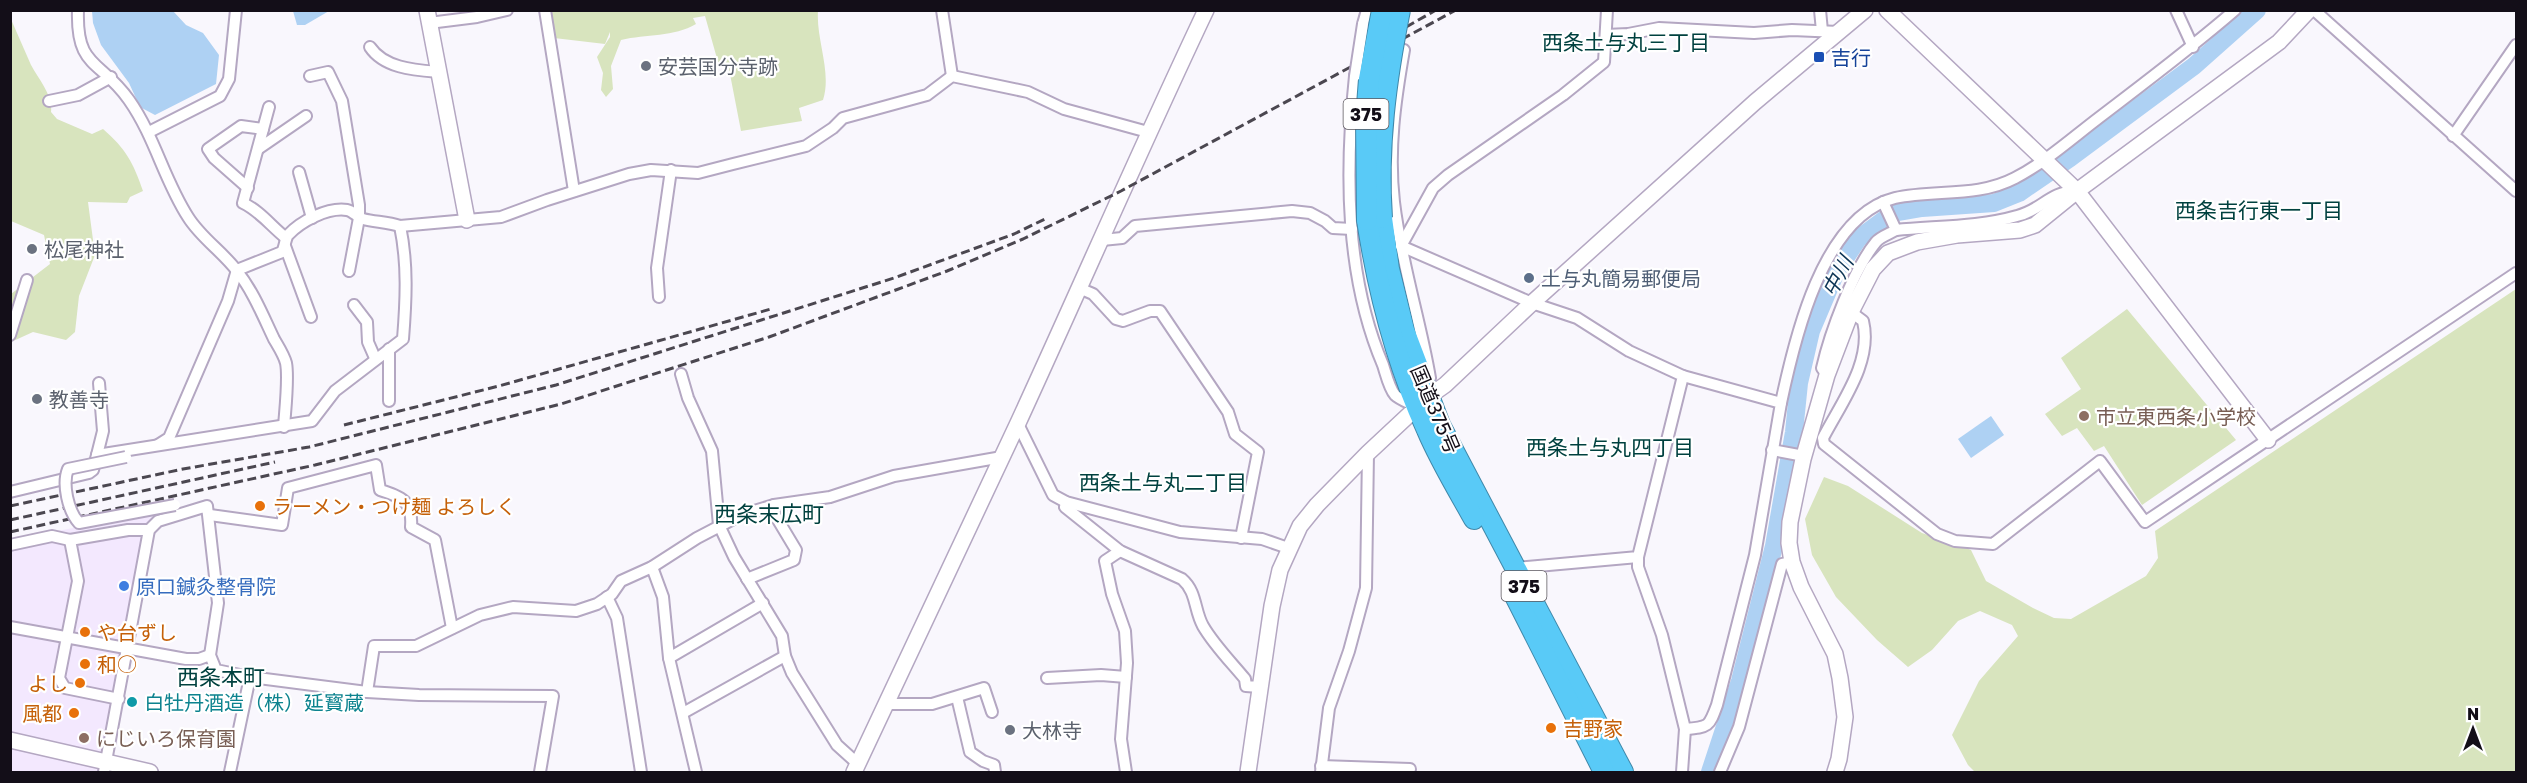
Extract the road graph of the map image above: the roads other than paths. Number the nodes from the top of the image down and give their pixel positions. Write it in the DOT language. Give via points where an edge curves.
graph roads {
  1 [pos="78,10"];
  2 [pos="236,10"];
  3 [pos="427,10"];
  4 [pos="507,10"];
  5 [pos="545,10"];
  6 [pos="942,10"];
  7 [pos="1206,10"];
  8 [pos="1367,10"];
  9 [pos="1382,10"];
  10 [pos="1400,10"];
  11 [pos="1606,10"];
  12 [pos="1820,10"];
  13 [pos="1864,10"];
  14 [pos="1887,10"];
  15 [pos="2176,10"];
  16 [pos="2235,10"];
  17 [pos="2309,10"];
  18 [pos="2313,10"];
  19 [pos="430,26"];
  20 [pos="1822,31"];
  21 [pos="1839,32"];
  22 [pos="1606,35"];
  23 [pos="2517,45"];
  24 [pos="370,47"];
  25 [pos="2193,47"];
  26 [pos="1404,50"];
  27 [pos="438,72"];
  28 [pos="310,76"];
  29 [pos="952,76"];
  30 [pos="111,77"];
  31 [pos="49,101"];
  32 [pos="269,107"];
  33 [pos="306,116"];
  34 [pos="1351,116"];
  35 [pos="1393,116"];
  36 [pos="263,129"];
  37 [pos="149,132"];
  38 [pos="1148,132"];
  39 [pos="2454,136"];
  40 [pos="258,149"];
  41 [pos="2044,160"];
  42 [pos="671,170"];
  43 [pos="299,172"];
  44 [pos="248,188"];
  45 [pos="574,191"];
  46 [pos="2077,191"];
  47 [pos="2517,191"];
  48 [pos="1394,201"];
  49 [pos="1351,202"];
  50 [pos="1884,204"];
  51 [pos="312,218"];
  52 [pos="359,218"];
  53 [pos="467,220"];
  54 [pos="1367,222"];
  55 [pos="400,226"];
  56 [pos="1895,228"];
  57 [pos="1102,240"];
  58 [pos="286,242"];
  59 [pos="1401,246"];
  60 [pos="237,270"];
  61 [pos="349,271"];
  62 [pos="2517,273"];
  63 [pos="27,280"];
  64 [pos="1079,288"];
  65 [pos="659,297"];
  66 [pos="1532,303"];
  67 [pos="354,306"];
  68 [pos="1851,312"];
  69 [pos="311,316"];
  70 [pos="10,335"];
  71 [pos="389,349"];
  72 [pos="375,358"];
  73 [pos="681,374"];
  74 [pos="1827,375"];
  75 [pos="1683,376"];
  76 [pos="99,383"];
  77 [pos="389,401"];
  78 [pos="1423,402"];
  79 [pos="1780,403"];
  80 [pos="1018,424"];
  81 [pos="284,427"];
  82 [pos="2268,440"];
  83 [pos="156,447"];
  84 [pos="1772,450"];
  85 [pos="1368,453"];
  86 [pos="1801,455"];
  87 [pos="97,456"];
  88 [pos="1002,457"];
  89 [pos="10,492"];
  90 [pos="1066,502"];
  91 [pos="774,505"];
  92 [pos="194,509"];
  93 [pos="210,515"];
  94 [pos="719,525"];
  95 [pos="149,530"];
  96 [pos="1241,538"];
  97 [pos="70,540"];
  98 [pos="10,545"];
  99 [pos="1288,548"];
  100 [pos="1120,551"];
  101 [pos="1638,557"];
  102 [pos="1792,562"];
  103 [pos="652,567"];
  104 [pos="1515,567"];
  105 [pos="747,579"];
  106 [pos="607,597"];
  107 [pos="763,603"];
  108 [pos="10,627"];
  109 [pos="453,628"];
  110 [pos="67,637"];
  111 [pos="126,648"];
  112 [pos="210,655"];
  113 [pos="785,656"];
  114 [pos="669,658"];
  115 [pos="250,677"];
  116 [pos="1126,677"];
  117 [pos="1047,678"];
  118 [pos="1259,687"];
  119 [pos="367,692"];
  120 [pos="957,697"];
  121 [pos="119,699"];
  122 [pos="887,704"];
  123 [pos="992,712"];
  124 [pos="683,713"];
  125 [pos="1685,729"];
  126 [pos="10,740"];
  127 [pos="105,768"];
  128 [pos="856,768"];
  129 [pos="1321,769"];
  130 [pos="150,772"];
  131 [pos="231,772"];
  132 [pos="540,772"];
  133 [pos="641,772"];
  134 [pos="696,772"];
  135 [pos="995,772"];
  136 [pos="1126,772"];
  137 [pos="1248,772"];
  138 [pos="1409,772"];
  139 [pos="1604,772"];
  140 [pos="1623,772"];
  141 [pos="1682,772"];
  142 [pos="1720,772"];
  143 [pos="1835,772"];
  1 -- 30 [label="street" via="83,52"];
  2 -- 37 [label="street" via="229,79 220,96"];
  3 -- 19 [label="street"];
  4 -- 19 [label="street"];
  5 -- 45 [label="street"];
  6 -- 29 [label="street"];
  7 -- 38 [label="street"];
  8 -- 34 [label="street, bridge"];
  9 -- 54 [label="highway, 国道375号 / 375, bridge" via="1366,118"];
  10 -- 54 [label="highway, 国道375号 / 375, bridge" via="1382,123 1379,176"];
  11 -- 22 [label="street"];
  12 -- 20 [label="street"];
  13 -- 21 [label="street"];
  14 -- 41 [label="street"];
  15 -- 25 [label="street"];
  16 -- 25 [label="street"];
  17 -- 46 [label="street" via="2279,42"];
  18 -- 39 [label="street"];
  19 -- 27 [label="street"];
  20 -- 21 [label="street"];
  20 -- 22 [label="street" via="1754,33 1659,28"];
  21 -- 66 [label="street" via="1755,102"];
  22 -- 59 [label="street" via="1604,62 1433,188"];
  23 -- 39 [label="street"];
  24 -- 27 [label="street" via="377,57 392,63"];
  25 -- 41 [label="street"];
  26 -- 35 [label="street"];
  27 -- 53 [label="street"];
  28 -- 52 [label="street" via="328,72 342,101"];
  29 -- 38 [label="street" via="1028,92 1064,109"];
  29 -- 42 [label="street" via="927,95 843,118 806,146 698,173"];
  30 -- 31 [label="street" via="78,95"];
  30 -- 37 [label="street"];
  32 -- 36 [label="street"];
  33 -- 40 [label="street"];
  34 -- 35 [label="street"];
  34 -- 49 [label="street"];
  35 -- 48 [label="street"];
  36 -- 40 [label="street"];
  36 -- 44 [label="street" via="241,126 208,149"];
  37 -- 60 [label="street" via="168,182 189,220"];
  38 -- 57 [label="street"];
  39 -- 47 [label="street"];
  40 -- 44 [label="street"];
  41 -- 46 [label="street"];
  41 -- 50 [label="street" via="2000,185 1895,198"];
  42 -- 45 [label="street" via="629,174"];
  42 -- 65 [label="street" via="657,268"];
  43 -- 51 [label="street"];
  44 -- 58 [label="street" via="243,203 258,210"];
  45 -- 53 [label="street" via="501,217"];
  46 -- 56 [label="street" via="2060,192 2028,213 2001,220"];
  46 -- 68 [label="street" via="2035,225 2020,230 1957,235 1917,242 1888,253 1873,269"];
  46 -- 82 [label="street"];
  48 -- 49 [label="street"];
  48 -- 59 [label="street"];
  49 -- 54 [label="street"];
  50 -- 56 [label="street"];
  50 -- 79 [label="street" via="1860,218 1840,240 1809,298 1792,348"];
  51 -- 52 [label="street" via="338,210 350,210"];
  51 -- 58 [label="street"];
  52 -- 55 [label="street"];
  52 -- 61 [label="street"];
  53 -- 55 [label="street"];
  54 -- 57 [label="street" via="1333,228 1310,213 1293,211 1135,226 1122,238"];
  54 -- 78 [label="highway, 国道375号 / 375" via="1386,319"];
  55 -- 71 [label="street" via="407,289 402,339"];
  56 -- 74 [label="street" via="1877,241 1859,271 1829,337 1822,368"];
  57 -- 64 [label="street"];
  58 -- 60 [label="street" via="282,252"];
  58 -- 69 [label="street"];
  59 -- 66 [label="street"];
  59 -- 78 [label="street" via="1430,379"];
  60 -- 81 [label="street" via="286,363"];
  60 -- 83 [label="street" via="228,301 169,438"];
  62 -- 82 [label="street"];
  63 -- 70 [label="street"];
  64 -- 80 [label="street"];
  64 -- 96 [label="street" via="1093,294 1116,319 1123,321 1160,311 1228,412 1235,434 1258,452"];
  66 -- 75 [label="street" via="1578,318 1629,351"];
  66 -- 78 [label="street"];
  67 -- 72 [label="street" via="367,322 368,342"];
  68 -- 74 [label="street"];
  68 -- 82 [label="street" via="1863,321 1863,358 1824,444 1937,534 1954,541 1993,544 2100,461 2145,522"];
  71 -- 72 [label="street"];
  71 -- 77 [label="street"];
  72 -- 81 [label="street" via="335,391 312,421"];
  73 -- 94 [label="street" via="712,451"];
  74 -- 86 [label="street"];
  75 -- 79 [label="street"];
  75 -- 101 [label="street"];
  76 -- 87 [label="street" via="103,431"];
  78 -- 85 [label="street"];
  78 -- 104 [label="highway, 国道375号 / 375" via="1440,425"];
  78 -- 139 [label="highway, 国道375号 / 375" via="1427,431"];
  79 -- 84 [label="street"];
  80 -- 88 [label="street"];
  80 -- 90 [label="street" via="1053,495"];
  81 -- 83 [label="street"];
  83 -- 87 [label="street"];
  83 -- 92 [label="street, bridge" via="152,452 69,469 65,484 71,511 79,523 175,505"];
  84 -- 86 [label="street"];
  84 -- 125 [label="street" via="1755,555 1717,705 1711,723 1705,728"];
  85 -- 99 [label="street" via="1317,505"];
  85 -- 129 [label="street" via="1366,588 1329,708"];
  86 -- 102 [label="street" via="1790,522"];
  87 -- 89 [label="street" via="89,473"];
  88 -- 91 [label="street" via="894,477 830,497"];
  88 -- 122 [label="street"];
  90 -- 96 [label="street" via="1180,532"];
  90 -- 100 [label="street" via="1065,507"];
  91 -- 94 [label="street"];
  91 -- 105 [label="street" via="775,515 796,550 794,560"];
  92 -- 93 [label="street" via="207,506"];
  92 -- 95 [label="street" via="158,521"];
  93 -- 109 [label="street" via="282,525 288,488 376,465 380,490 402,497 412,513 411,527 435,540"];
  93 -- 112 [label="street" via="218,603"];
  94 -- 103 [label="street"];
  94 -- 105 [label="street"];
  95 -- 97 [label="street"];
  95 -- 111 [label="street"];
  96 -- 99 [label="street" via="1262,539"];
  97 -- 98 [label="street" via="52,536"];
  97 -- 110 [label="street" via="78,581"];
  99 -- 118 [label="street" via="1272,606"];
  100 -- 116 [label="street" via="1105,561 1125,631"];
  100 -- 118 [label="street" via="1182,579 1196,601 1205,630 1245,679 1246,686"];
  101 -- 104 [label="street"];
  101 -- 125 [label="street"];
  102 -- 142 [label="street" via="1782,564 1739,727"];
  102 -- 143 [label="street" via="1835,654 1840,678 1845,717"];
  103 -- 106 [label="street" via="621,581"];
  103 -- 114 [label="street" via="663,597"];
  104 -- 140 [label="highway, 国道375号 / 375"];
  105 -- 107 [label="street"];
  106 -- 109 [label="street" via="576,611 524,606 492,611"];
  106 -- 133 [label="street" via="617,618"];
  107 -- 113 [label="street" via="782,636"];
  107 -- 114 [label="street"];
  108 -- 110 [label="street"];
  109 -- 119 [label="street" via="417,646 374,646"];
  110 -- 111 [label="street"];
  110 -- 121 [label="street" via="59,678 64,688"];
  111 -- 112 [label="street" via="186,658"];
  111 -- 121 [label="street"];
  112 -- 115 [label="street" via="216,670"];
  113 -- 124 [label="street"];
  113 -- 128 [label="street" via="837,746"];
  114 -- 124 [label="street"];
  115 -- 119 [label="street"];
  115 -- 131 [label="street"];
  116 -- 117 [label="street"];
  116 -- 136 [label="street" via="1121,739"];
  118 -- 137 [label="street"];
  119 -- 132 [label="street" via="553,696"];
  120 -- 122 [label="street" via="932,704"];
  120 -- 123 [label="street" via="984,688"];
  120 -- 135 [label="street" via="970,752 982,762 994,765"];
  121 -- 127 [label="street"];
  122 -- 128 [label="street"];
  124 -- 134 [label="street"];
  125 -- 141 [label="street"];
  126 -- 127 [label="street"];
  127 -- 130 [label="street"];
  129 -- 138 [label="street" via="1410,769"];
}
